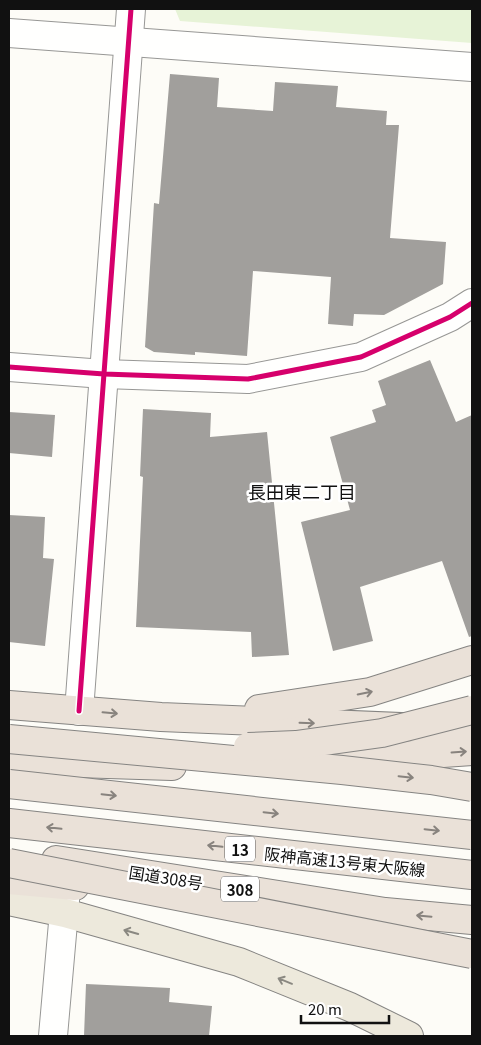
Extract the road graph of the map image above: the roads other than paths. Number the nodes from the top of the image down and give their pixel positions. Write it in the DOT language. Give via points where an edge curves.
graph roads {
  1 [pos="131,9"];
  2 [pos="9,33"];
  3 [pos="128,42"];
  4 [pos="472,67"];
  5 [pos="472,303"];
  6 [pos="9,367"];
  7 [pos="104,374"];
  8 [pos="472,660"];
  9 [pos="9,705"];
  10 [pos="79,710"];
  11 [pos="472,710"];
  12 [pos="160,717"];
  13 [pos="472,730"];
  14 [pos="9,740"];
  15 [pos="112,749"];
  16 [pos="472,751"];
  17 [pos="9,757"];
  18 [pos="9,784"];
  19 [pos="472,787"];
  20 [pos="9,823"];
  21 [pos="472,835"];
  22 [pos="9,856"];
  23 [pos="9,864"];
  24 [pos="472,875"];
  25 [pos="9,880"];
  26 [pos="66,885"];
  27 [pos="203,900"];
  28 [pos="9,901"];
  29 [pos="385,912"];
  30 [pos="65,913"];
  31 [pos="472,920"];
  32 [pos="472,954"];
  33 [pos="472,968"];
  34 [pos="53,1036"];
  35 [pos="410,1036"];
  1 -- 3 [label="street"];
  2 -- 3 [label="street"];
  3 -- 4 [label="street"];
  3 -- 7 [label="street"];
  5 -- 7 [label="street" via="450,317 361,357 248,379"];
  6 -- 7 [label="street"];
  7 -- 10 [label="street"];
  12 -- 8 [label="highway, one-way" via="266,708 370,692"];
  9 -- 10 [label="highway"];
  10 -- 12 [label="highway, one-way"];
  11 -- 15 [label="highway, bridge" via="382,733 296,745"];
  12 -- 13 [label="highway, one-way"];
  14 -- 15 [label="highway, bridge"];
  15 -- 19 [label="highway, one-way, bridge" via="352,771"];
  17 -- 16 [label="highway, one-way" via="192,766 291,764"];
  18 -- 21 [label="highway, one-way, bridge"];
  24 -- 20 [label="highway, 阪神高速13号東大阪線 / 13, one-way"];
  22 -- 29 [label="highway, 国道308号 / 308" via="67,861"];
  23 -- 27 [label="highway, bridge"];
  25 -- 26 [label="highway, 308"];
  26 -- 29 [label="highway, 308"];
  26 -- 30 [label="street"];
  27 -- 32 [label="highway, bridge"];
  27 -- 33 [label="highway, bridge" via="292,926"];
  28 -- 30 [label="main road"];
  31 -- 29 [label="highway, 国道308号 / 308, one-way"];
  30 -- 34 [label="street"];
  35 -- 30 [label="main road, one-way" via="350,1007 239,962"];
}
